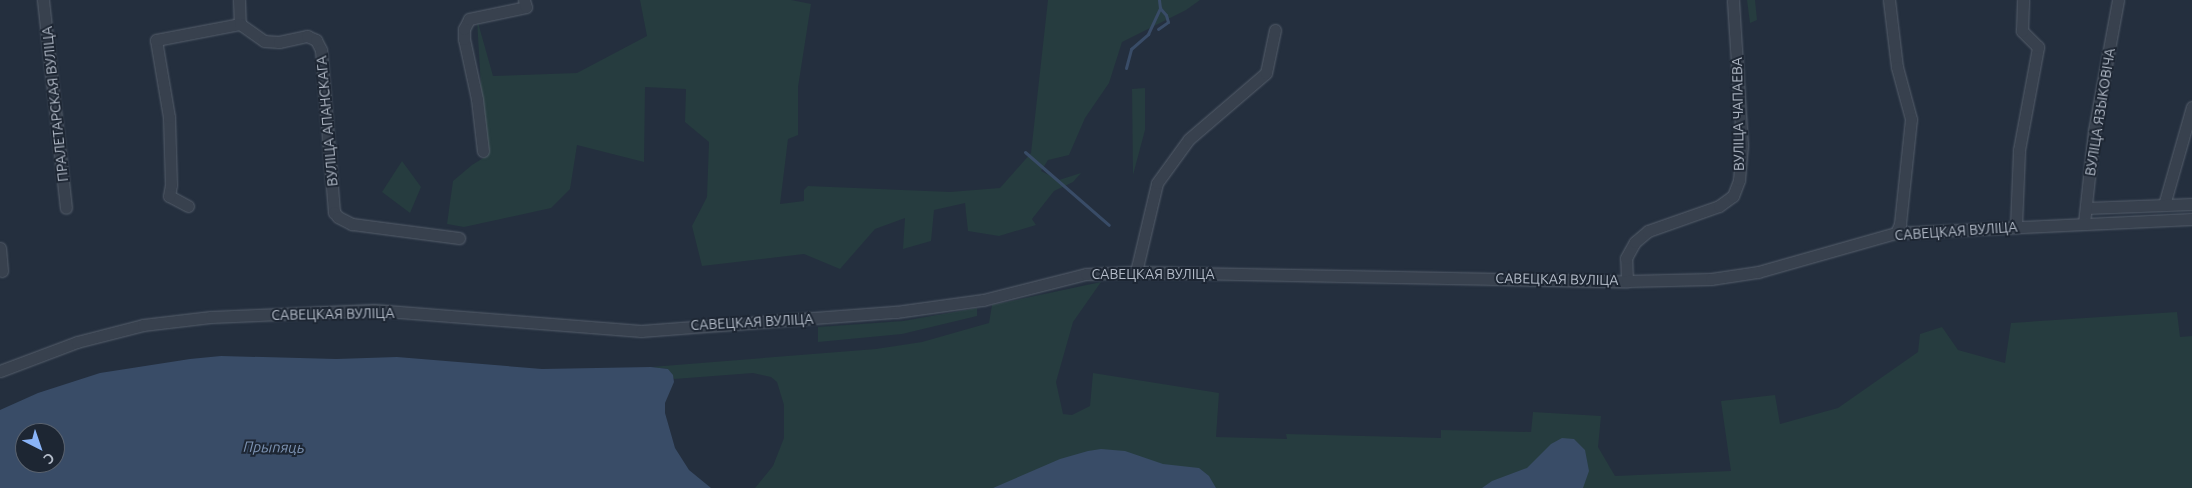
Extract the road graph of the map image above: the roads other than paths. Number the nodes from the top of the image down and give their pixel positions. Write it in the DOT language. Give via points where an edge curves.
graph roads {
  1 [pos="44,0"];
  2 [pos="239,0"];
  3 [pos="524,0"];
  4 [pos="1733,0"];
  5 [pos="1889,0"];
  6 [pos="2023,0"];
  7 [pos="2118,0"];
  8 [pos="240,24"];
  9 [pos="1275,30"];
  10 [pos="2192,107"];
  11 [pos="483,151"];
  12 [pos="2192,204"];
  13 [pos="188,206"];
  14 [pos="2164,206"];
  15 [pos="66,208"];
  16 [pos="2086,208"];
  17 [pos="2192,220"];
  18 [pos="2084,224"];
  19 [pos="2016,226"];
  20 [pos="1896,233"];
  21 [pos="459,238"];
  22 [pos="0,248"];
  23 [pos="2,271"];
  24 [pos="1136,272"];
  25 [pos="1627,281"];
  26 [pos="0,371"];
  1 -- 15 [label="street, ПРАЛЕТАРСКАЯ ВУЛІЦА"];
  2 -- 8 [label="street"];
  3 -- 11 [label="street" via="526,7 469,19 464,30"];
  4 -- 25 [label="street, ВУЛІЦА ЧАПАЕВА" via="1742,144 1740,180 1733,196 1720,206 1648,232 1635,242 1626,258"];
  5 -- 20 [label="street" via="1897,67 1911,119 1900,224"];
  6 -- 19 [label="street" via="2022,31 2038,47 2019,150"];
  7 -- 16 [label="street, ВУЛІЦА ЯЗЫКОВІЧА" via="2094,131"];
  8 -- 13 [label="street" via="156,40 169,118 169,196"];
  8 -- 21 [label="street, ВУЛІЦА АПАНСКАГА" via="264,42 307,36 316,40 321,50 334,212 338,217 352,224"];
  9 -- 24 [label="street" via="1266,72 1189,139 1157,183"];
  10 -- 14 [label="street"];
  12 -- 14 [label="street"];
  14 -- 16 [label="street"];
  16 -- 18 [label="street, ВУЛІЦА ЯЗЫКОВІЧА"];
  17 -- 18 [label="street, САВЕЦКАЯ ВУЛІЦА"];
  18 -- 19 [label="street, САВЕЦКАЯ ВУЛІЦА"];
  19 -- 20 [label="street, САВЕЦКАЯ ВУЛІЦА"];
  20 -- 25 [label="street, САВЕЦКАЯ ВУЛІЦА" via="1758,272 1711,279"];
  22 -- 23 [label="street"];
  24 -- 25 [label="street, САВЕЦКАЯ ВУЛІЦА"];
  24 -- 26 [label="street, САВЕЦКАЯ ВУЛІЦА" via="1086,274 983,300 896,312 642,331 374,310 211,317 143,325 86,339"];
}
